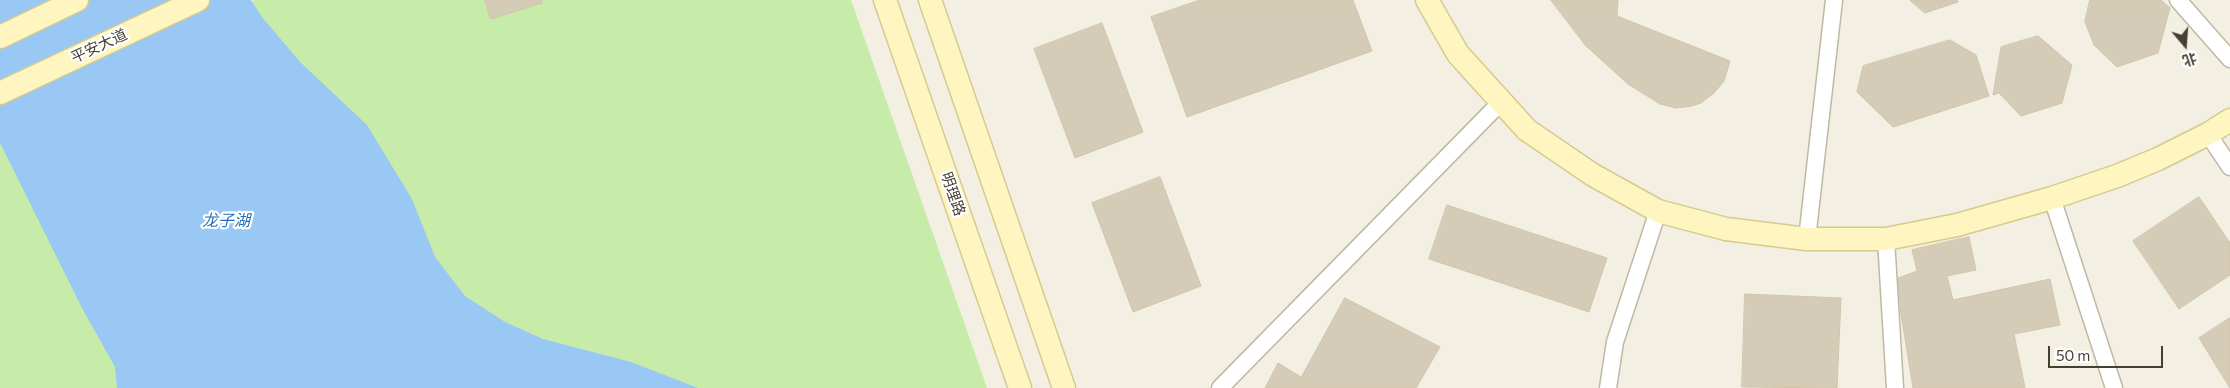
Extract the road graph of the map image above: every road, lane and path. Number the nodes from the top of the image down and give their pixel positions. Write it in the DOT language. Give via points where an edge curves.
graph roads {
  1 [pos="77,0"];
  2 [pos="198,0"];
  3 [pos="885,0"];
  4 [pos="930,0"];
  5 [pos="1427,0"];
  6 [pos="1834,0"];
  7 [pos="2178,0"];
  8 [pos="0,37"];
  9 [pos="2230,59"];
  10 [pos="0,93"];
  11 [pos="1501,102"];
  12 [pos="2230,120"];
  13 [pos="2208,134"];
  14 [pos="2230,167"];
  15 [pos="2052,198"];
  16 [pos="1658,211"];
  17 [pos="1807,239"];
  18 [pos="1886,239"];
  19 [pos="1020,388"];
  20 [pos="1064,388"];
  21 [pos="1220,388"];
  22 [pos="1608,388"];
  23 [pos="1895,388"];
  24 [pos="2114,388"];
  1 -- 8 [label="main road"];
  2 -- 10 [label="main road, 平安大道"];
  3 -- 19 [label="main road, 明理路"];
  4 -- 20 [label="main road"];
  5 -- 11 [label="main road" via="1458,54"];
  6 -- 17 [label="street"];
  7 -- 9 [label="street"];
  11 -- 16 [label="main road" via="1527,130 1593,175"];
  11 -- 21 [label="street"];
  12 -- 13 [label="main road"];
  13 -- 14 [label="street"];
  13 -- 15 [label="main road" via="2133,169"];
  15 -- 18 [label="main road"];
  15 -- 24 [label="street"];
  16 -- 17 [label="main road" via="1726,229"];
  16 -- 22 [label="street" via="1615,342"];
  17 -- 18 [label="main road"];
  18 -- 23 [label="street"];
}
